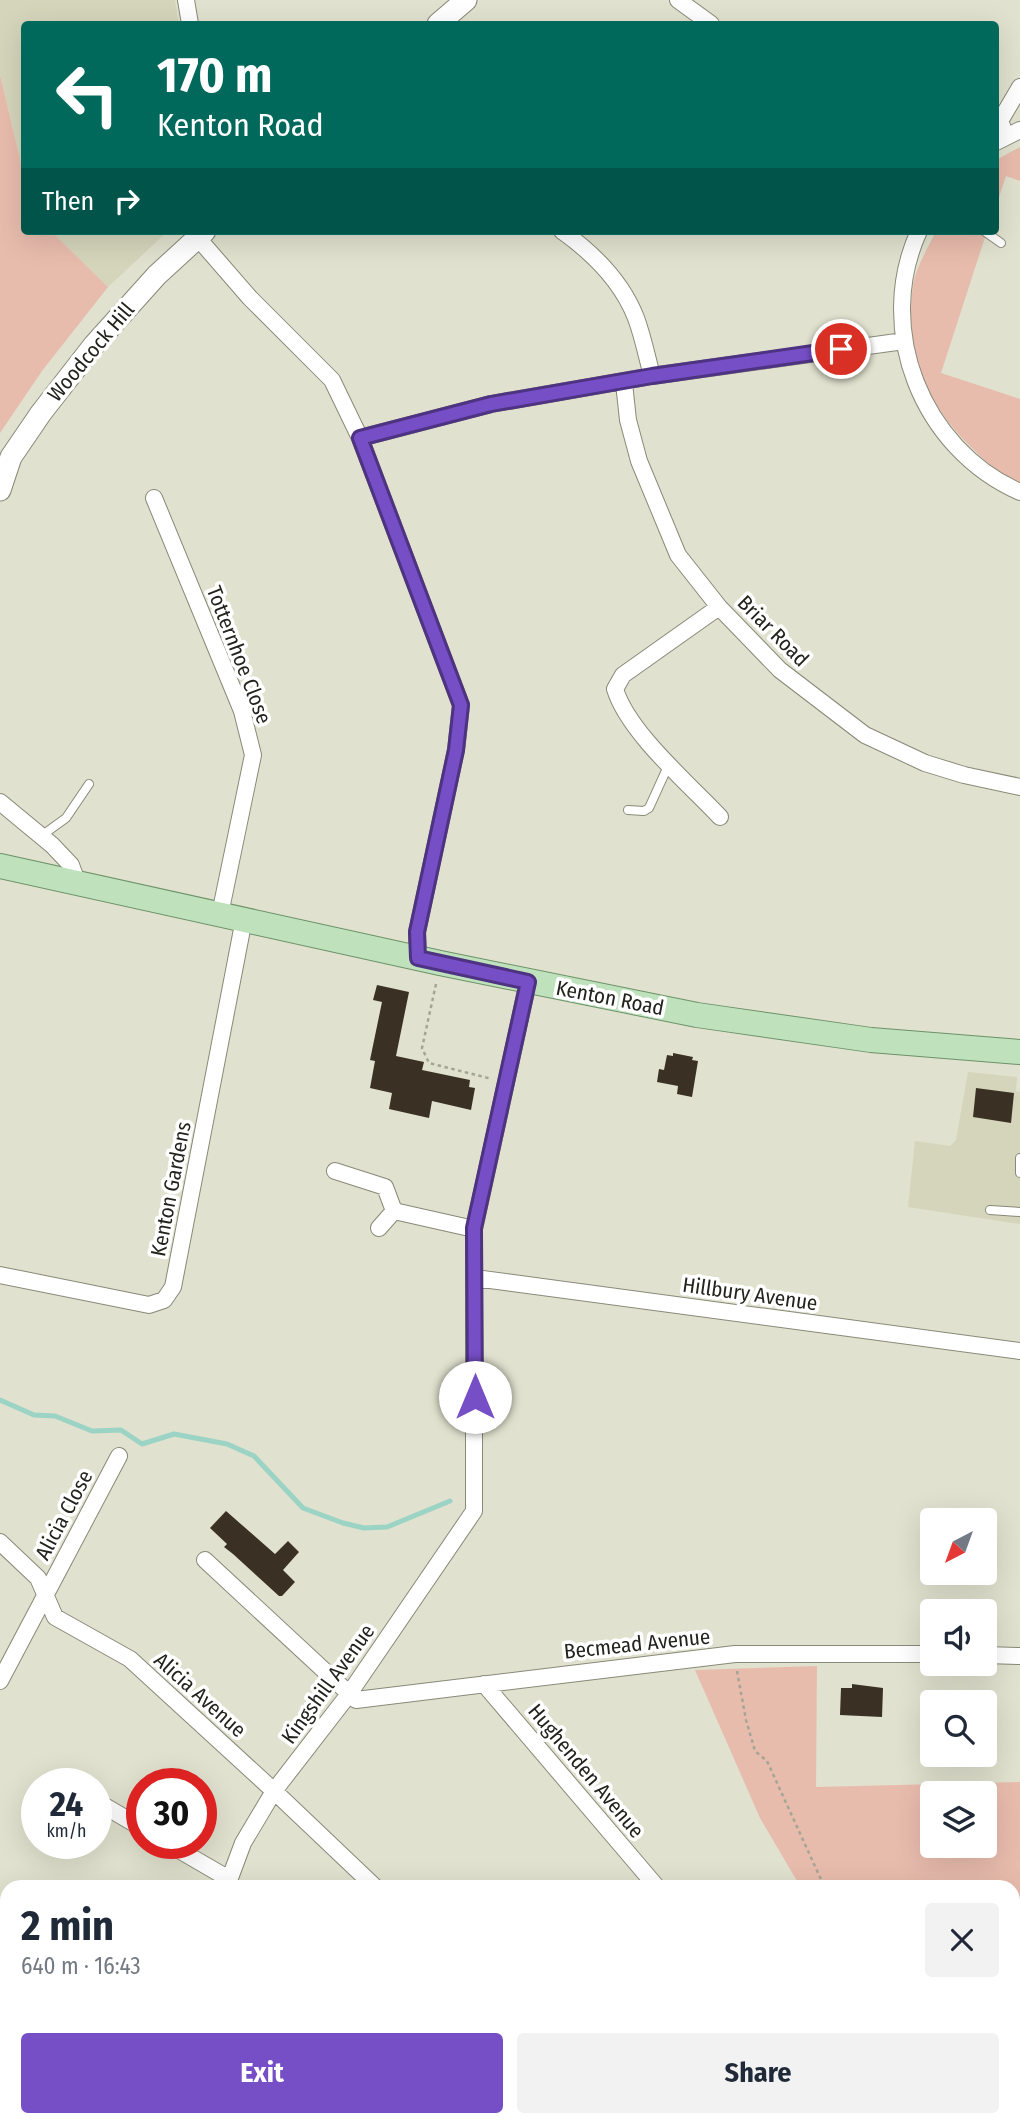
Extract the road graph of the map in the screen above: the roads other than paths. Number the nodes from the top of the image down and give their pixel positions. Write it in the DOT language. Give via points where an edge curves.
graph roads {
  1 [pos="186,0"];
  2 [pos="466,0"];
  3 [pos="678,0"];
  4 [pos="190,21"];
  5 [pos="442,21"];
  6 [pos="707,21"];
  7 [pos="1020,86"];
  8 [pos="1007,136"];
  9 [pos="200,235"];
  10 [pos="202,235"];
  11 [pos="567,235"];
  12 [pos="917,235"];
  13 [pos="990,235"];
  14 [pos="1001,243"];
  15 [pos="904,341"];
  16 [pos="652,376"];
  17 [pos="624,383"];
  18 [pos="360,438"];
  19 [pos="0,490"];
  20 [pos="1020,492"];
  21 [pos="154,498"];
  22 [pos="719,607"];
  23 [pos="669,764"];
  24 [pos="89,784"];
  25 [pos="1020,787"];
  26 [pos="0,802"];
  27 [pos="628,810"];
  28 [pos="720,817"];
  29 [pos="43,837"];
  30 [pos="0,866"];
  31 [pos="78,884"];
  32 [pos="220,914"];
  33 [pos="244,919"];
  34 [pos="429,961"];
  35 [pos="528,982"];
  36 [pos="1020,1052"];
  37 [pos="1020,1158"];
  38 [pos="335,1171"];
  39 [pos="1020,1173"];
  40 [pos="990,1210"];
  41 [pos="394,1211"];
  42 [pos="1020,1212"];
  43 [pos="379,1228"];
  44 [pos="474,1228"];
  45 [pos="0,1275"];
  46 [pos="475,1278"];
  47 [pos="1020,1351"];
  48 [pos="119,1456"];
  49 [pos="0,1542"];
  50 [pos="205,1560"];
  51 [pos="45,1595"];
  52 [pos="920,1654"];
  53 [pos="997,1655"];
  54 [pos="1020,1656"];
  55 [pos="0,1681"];
  56 [pos="484,1684"];
  57 [pos="349,1694"];
  58 [pos="274,1791"];
  59 [pos="191,1859"];
  60 [pos="223,1880"];
  61 [pos="229,1880"];
  62 [pos="368,1880"];
  63 [pos="651,1880"];
  1 -- 4 [label="street"];
  2 -- 5 [label="street"];
  3 -- 6 [label="street"];
  7 -- 8 [label="street" via="1000,121"];
  9 -- 19 [label="street, Woodcock Hill" via="94,345 41,412 10,457"];
  10 -- 18 [label="street" via="250,298 332,380"];
  11 -- 16 [label="street" via="600,263 620,288 636,318"];
  12 -- 15 [label="street" via="902,310"];
  13 -- 14 [label="lane"];
  15 -- 16 [label="street"];
  15 -- 20 [label="street" via="915,384 951,441 985,472"];
  16 -- 17 [label="street"];
  17 -- 18 [label="street" via="491,404"];
  17 -- 22 [label="street, Briar Road" via="628,420 652,496 678,555"];
  18 -- 34 [label="street" via="461,705 456,750 417,932"];
  21 -- 32 [label="street, Totternhoe Close" via="242,711 253,755"];
  22 -- 23 [label="street" via="623,674 615,689 634,724"];
  22 -- 25 [label="street, Briar Road" via="780,670 865,735 925,762"];
  23 -- 27 [label="lane" via="651,805 644,811"];
  23 -- 28 [label="street"];
  24 -- 29 [label="lane" via="66,818"];
  26 -- 29 [label="street"];
  29 -- 31 [label="street" via="71,865"];
  30 -- 31 [label="main road, Kenton Road"];
  31 -- 32 [label="main road, Kenton Road"];
  32 -- 33 [label="main road, Kenton Road"];
  33 -- 34 [label="main road, Kenton Road"];
  33 -- 45 [label="street, Kenton Gardens" via="173,1287 164,1300 149,1305"];
  34 -- 35 [label="main road, Kenton Road"];
  35 -- 36 [label="main road, Kenton Road" via="697,1015 871,1040"];
  35 -- 44 [label="street"];
  37 -- 39 [label="lane"];
  38 -- 41 [label="street" via="385,1187"];
  40 -- 42 [label="lane"];
  41 -- 43 [label="street"];
  41 -- 44 [label="street"];
  44 -- 46 [label="street"];
  46 -- 47 [label="street, Hillbury Avenue"];
  46 -- 57 [label="street, Kingshill Avenue" via="474,1511"];
  48 -- 51 [label="street, Alicia Close"];
  49 -- 51 [label="street, Alicia Avenue" via="38,1578"];
  50 -- 57 [label="street"];
  51 -- 55 [label="street, Alicia Close"];
  51 -- 58 [label="street, Alicia Avenue" via="55,1618 130,1659"];
  52 -- 56 [label="street, Becmead Avenue" via="735,1654"];
  53 -- 54 [label="street"];
  56 -- 57 [label="street, Becmead Avenue" via="356,1700"];
  56 -- 63 [label="street, Hughenden Avenue"];
  57 -- 58 [label="street, Kingshill Avenue"];
  58 -- 61 [label="street, Kingshill Avenue" via="243,1843"];
  58 -- 62 [label="street, Alicia Avenue"];
  59 -- 60 [label="street"];
}
